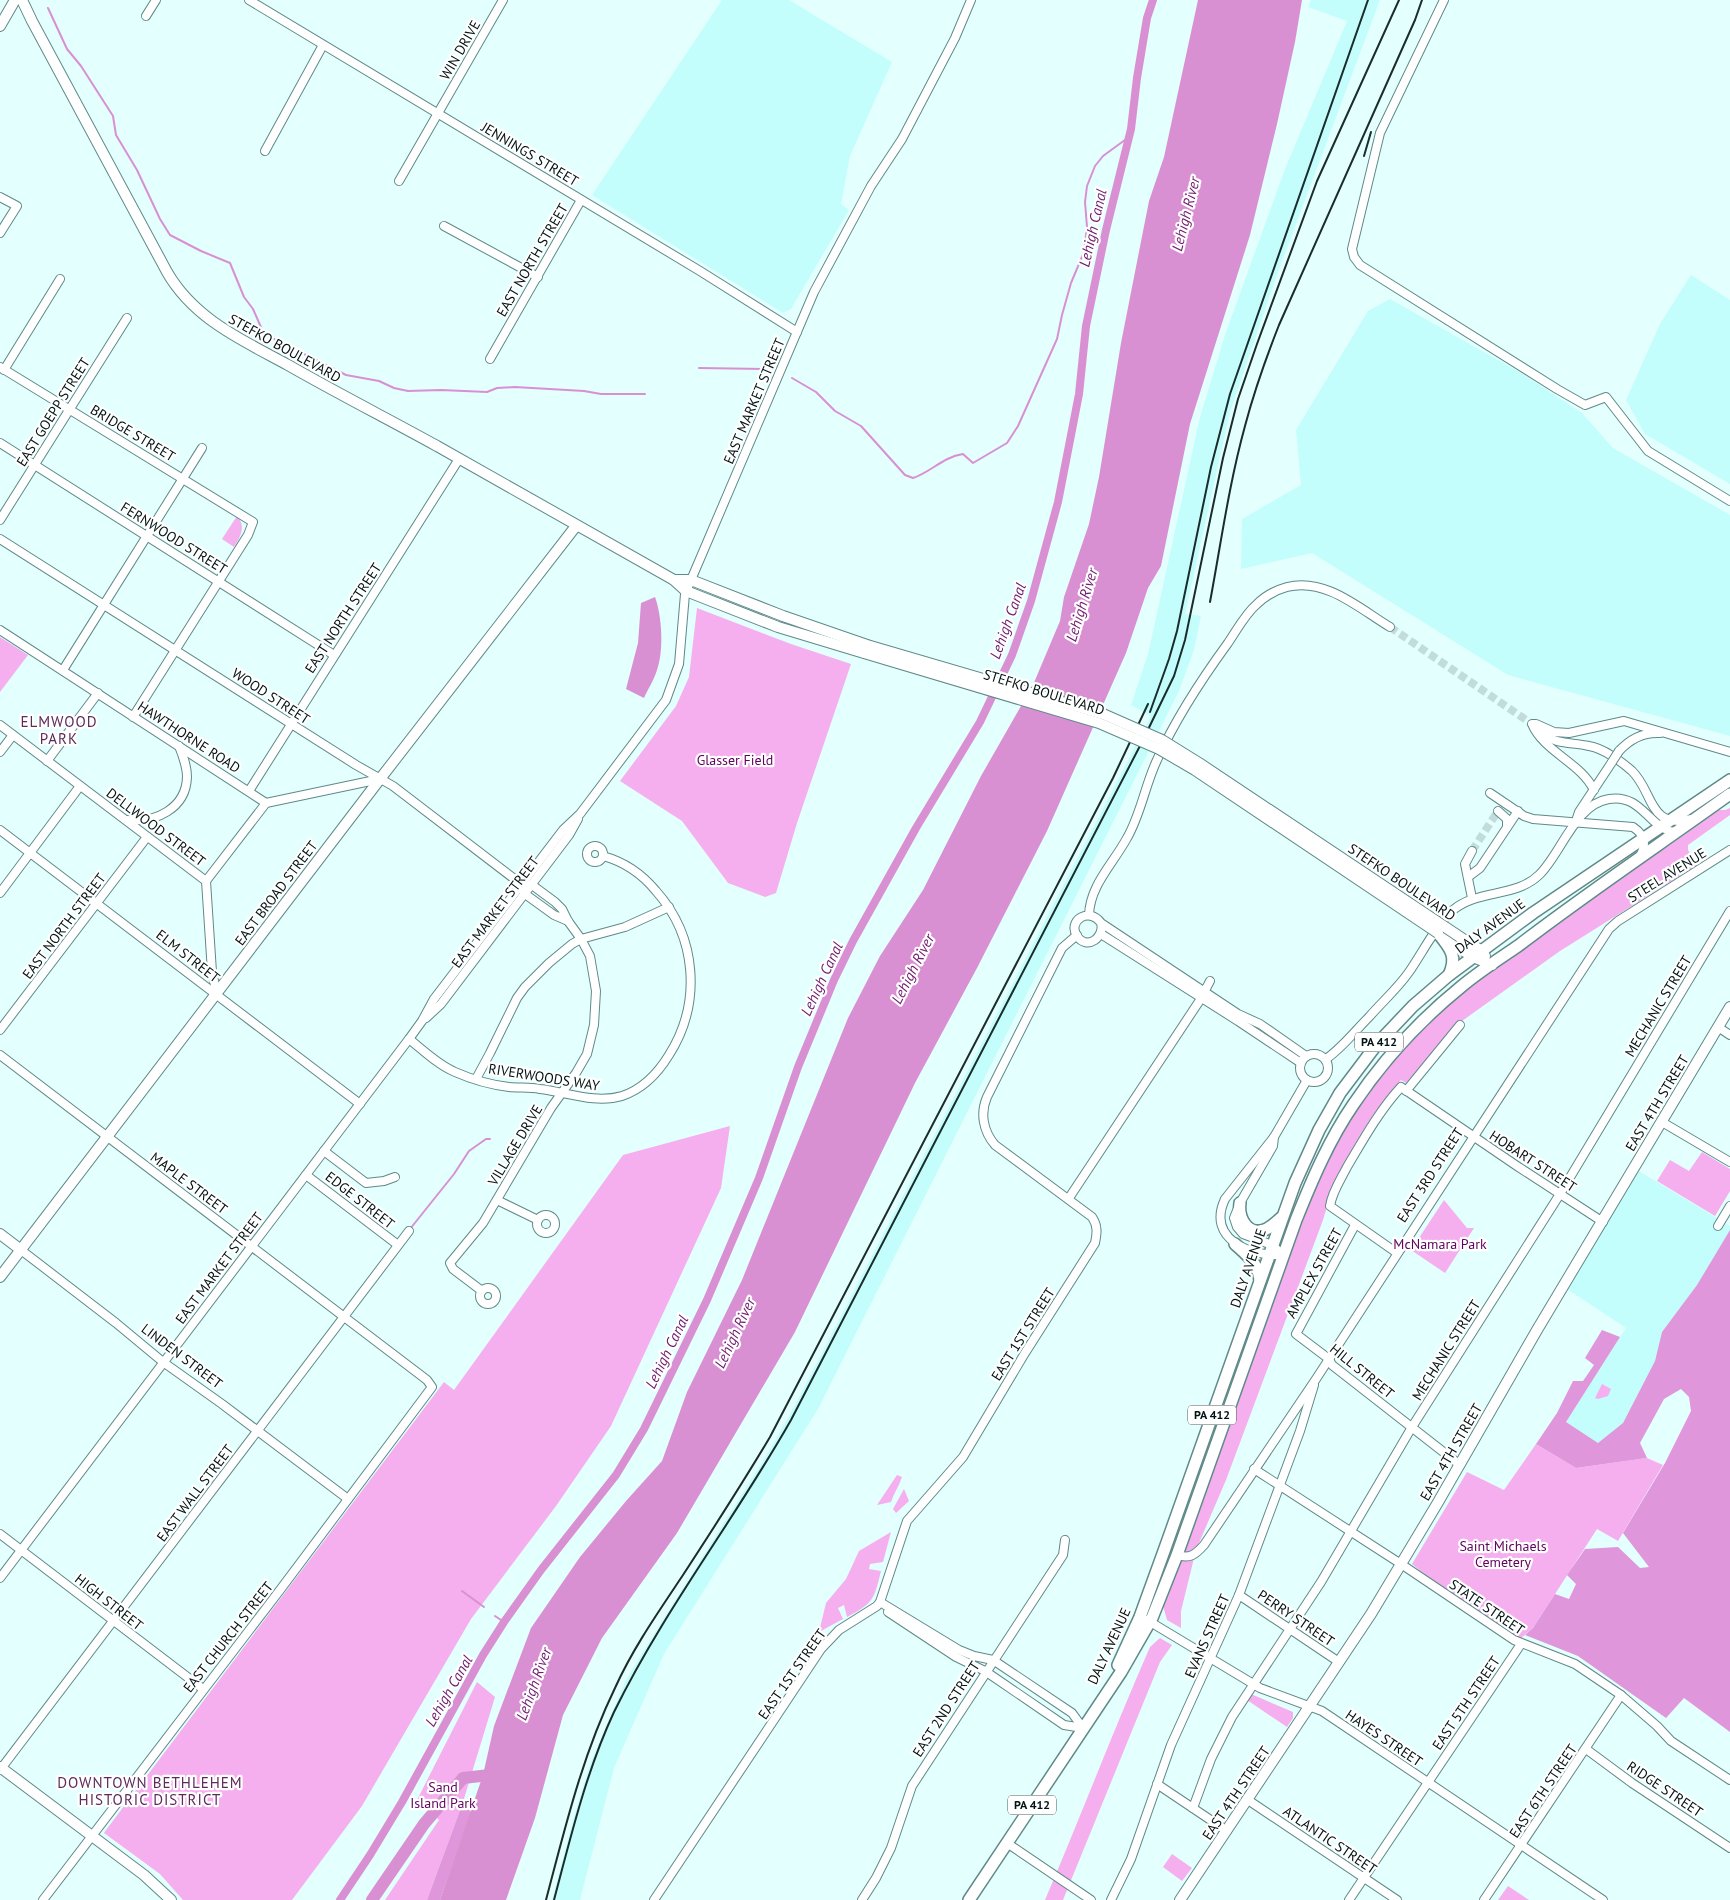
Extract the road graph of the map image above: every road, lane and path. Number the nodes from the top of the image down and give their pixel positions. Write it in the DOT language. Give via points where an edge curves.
graph roads {
  1 [pos="15,0"];
  2 [pos="22,0"];
  3 [pos="156,0"];
  4 [pos="249,0"];
  5 [pos="503,0"];
  6 [pos="971,0"];
  7 [pos="1444,0"];
  8 [pos="146,16"];
  9 [pos="0,26"];
  10 [pos="324,45"];
  11 [pos="439,113"];
  12 [pos="266,151"];
  13 [pos="399,181"];
  14 [pos="0,197"];
  15 [pos="581,200"];
  16 [pos="444,226"];
  17 [pos="0,232"];
  18 [pos="538,277"];
  19 [pos="60,279"];
  20 [pos="127,318"];
  21 [pos="797,332"];
  22 [pos="490,359"];
  23 [pos="2,368"];
  24 [pos="70,410"];
  25 [pos="0,442"];
  26 [pos="202,448"];
  27 [pos="459,459"];
  28 [pos="34,464"];
  29 [pos="184,479"];
  30 [pos="1730,501"];
  31 [pos="0,520"];
  32 [pos="576,526"];
  33 [pos="147,536"];
  34 [pos="0,538"];
  35 [pos="674,580"];
  36 [pos="691,580"];
  37 [pos="218,581"];
  38 [pos="686,591"];
  39 [pos="104,605"];
  40 [pos="1390,627"];
  41 [pos="0,630"];
  42 [pos="866,649"];
  43 [pos="175,650"];
  44 [pos="334,655"];
  45 [pos="63,670"];
  46 [pos="98,693"];
  47 [pos="134,716"];
  48 [pos="291,724"];
  49 [pos="0,725"];
  50 [pos="1535,726"];
  51 [pos="1669,734"];
  52 [pos="13,735"];
  53 [pos="178,745"];
  54 [pos="0,752"];
  55 [pos="1730,752"];
  56 [pos="47,760"];
  57 [pos="380,779"];
  58 [pos="1730,780"];
  59 [pos="80,786"];
  60 [pos="249,790"];
  61 [pos="1594,790"];
  62 [pos="1730,794"];
  63 [pos="1504,802"];
  64 [pos="266,803"];
  65 [pos="1518,811"];
  66 [pos="1497,813"];
  67 [pos="580,814"];
  68 [pos="1696,818"];
  69 [pos="125,820"];
  70 [pos="1671,820"];
  71 [pos="1576,822"];
  72 [pos="1508,827"];
  73 [pos="1661,827"];
  74 [pos="0,830"];
  75 [pos="1678,832"];
  76 [pos="147,836"];
  77 [pos="1644,838"];
  78 [pos="1472,851"];
  79 [pos="1728,852"];
  80 [pos="30,853"];
  81 [pos="604,856"];
  82 [pos="1639,857"];
  83 [pos="1730,861"];
  84 [pos="1468,877"];
  85 [pos="206,882"];
  86 [pos="521,884"];
  87 [pos="532,885"];
  88 [pos="0,893"];
  89 [pos="525,894"];
  90 [pos="1472,898"];
  91 [pos="97,903"];
  92 [pos="669,906"];
  93 [pos="1730,911"];
  94 [pos="1089,915"];
  95 [pos="568,921"];
  96 [pos="1618,921"];
  97 [pos="1101,923"];
  98 [pos="1438,933"];
  99 [pos="1101,934"];
  100 [pos="1076,935"];
  101 [pos="582,939"];
  102 [pos="1460,949"];
  103 [pos="1478,954"];
  104 [pos="1492,965"];
  105 [pos="1449,975"];
  106 [pos="1210,981"];
  107 [pos="216,994"];
  108 [pos="1202,994"];
  109 [pos="1730,1007"];
  110 [pos="422,1020"];
  111 [pos="1460,1025"];
  112 [pos="1718,1028"];
  113 [pos="0,1030"];
  114 [pos="1730,1035"];
  115 [pos="409,1039"];
  116 [pos="0,1054"];
  117 [pos="1306,1056"];
  118 [pos="1326,1060"];
  119 [pos="1301,1063"];
  120 [pos="476,1078"];
  121 [pos="1307,1080"];
  122 [pos="1403,1089"];
  123 [pos="563,1092"];
  124 [pos="360,1104"];
  125 [pos="1662,1122"];
  126 [pos="108,1137"];
  127 [pos="1274,1137"];
  128 [pos="1473,1137"];
  129 [pos="324,1151"];
  130 [pos="1730,1162"];
  131 [pos="306,1175"];
  132 [pos="395,1177"];
  133 [pos="1560,1194"];
  134 [pos="1069,1198"];
  135 [pos="497,1200"];
  136 [pos="1240,1203"];
  137 [pos="1730,1206"];
  138 [pos="1282,1217"];
  139 [pos="538,1220"];
  140 [pos="1603,1222"];
  141 [pos="1355,1225"];
  142 [pos="1718,1226"];
  143 [pos="409,1231"];
  144 [pos="0,1234"];
  145 [pos="1235,1244"];
  146 [pos="251,1246"];
  147 [pos="398,1246"];
  148 [pos="21,1250"];
  149 [pos="1270,1250"];
  150 [pos="1397,1253"];
  151 [pos="1283,1255"];
  152 [pos="0,1277"];
  153 [pos="1260,1280"];
  154 [pos="482,1291"];
  155 [pos="343,1318"];
  156 [pos="1296,1334"];
  157 [pos="1328,1359"];
  158 [pos="163,1362"];
  159 [pos="1316,1379"];
  160 [pos="432,1387"];
  161 [pos="1412,1427"];
  162 [pos="258,1431"];
  163 [pos="1460,1465"];
  164 [pos="1254,1469"];
  165 [pos="1280,1486"];
  166 [pos="348,1499"];
  167 [pos="1350,1532"];
  168 [pos="0,1534"];
  169 [pos="1065,1540"];
  170 [pos="22,1550"];
  171 [pos="1177,1555"];
  172 [pos="1401,1564"];
  173 [pos="0,1578"];
  174 [pos="1239,1595"];
  175 [pos="879,1604"];
  176 [pos="1145,1619"];
  177 [pos="114,1621"];
  178 [pos="1290,1630"];
  179 [pos="1521,1644"];
  180 [pos="1211,1657"];
  181 [pos="993,1660"];
  182 [pos="1339,1662"];
  183 [pos="985,1671"];
  184 [pos="1254,1684"];
  185 [pos="203,1689"];
  186 [pos="1621,1696"];
  187 [pos="1310,1706"];
  188 [pos="1083,1728"];
  189 [pos="1586,1749"];
  190 [pos="0,1768"];
  191 [pos="1730,1780"];
  192 [pos="1428,1782"];
  193 [pos="1157,1784"];
  194 [pos="1248,1800"];
  195 [pos="1193,1808"];
  196 [pos="1227,1831"];
  197 [pos="92,1836"];
  198 [pos="1007,1843"];
  199 [pos="1521,1845"];
  200 [pos="1730,1848"];
  201 [pos="1364,1878"];
  202 [pos="43,1900"];
  203 [pos="171,1900"];
  204 [pos="654,1900"];
  205 [pos="862,1900"];
  206 [pos="969,1900"];
  207 [pos="1091,1900"];
  208 [pos="1111,1900"];
  209 [pos="1180,1900"];
  210 [pos="1349,1900"];
  211 [pos="1397,1900"];
  212 [pos="1484,1900"];
  213 [pos="1603,1900"];
  1 -- 9 [label="main road"];
  2 -- 27 [label="main road, STEFKO BOULEVARD" via="167,272 193,306 220,328"];
  3 -- 8 [label="street"];
  4 -- 10 [label="street, JENNINGS STREET"];
  5 -- 11 [label="street, WIN DRIVE"];
  6 -- 21 [label="street, EAST MARKET STREET" via="955,38 902,139 871,186 823,272"];
  7 -- 30 [label="street" via="1380,133 1352,249 1354,257 1360,265 1585,405 1606,397 1648,451"];
  10 -- 11 [label="street, JENNINGS STREET"];
  10 -- 12 [label="street"];
  11 -- 13 [label="street, WIN DRIVE"];
  11 -- 15 [label="street, JENNINGS STREET"];
  14 -- 17 [label="street" via="17,206"];
  15 -- 18 [label="street, EAST NORTH STREET"];
  15 -- 21 [label="street, JENNINGS STREET"];
  16 -- 18 [label="street"];
  18 -- 22 [label="street, EAST NORTH STREET"];
  19 -- 23 [label="street"];
  20 -- 24 [label="street, EAST GOEPP STREET"];
  21 -- 36 [label="street, EAST MARKET STREET"];
  23 -- 24 [label="street, BRIDGE STREET"];
  24 -- 28 [label="street, EAST GOEPP STREET"];
  24 -- 29 [label="street, BRIDGE STREET"];
  25 -- 28 [label="street, FERNWOOD STREET"];
  26 -- 29 [label="street"];
  27 -- 32 [label="main road, STEFKO BOULEVARD"];
  27 -- 44 [label="street, EAST NORTH STREET"];
  28 -- 31 [label="street, EAST GOEPP STREET"];
  28 -- 33 [label="street, FERNWOOD STREET"];
  29 -- 33 [label="street"];
  29 -- 37 [label="street, BRIDGE STREET" via="253,522"];
  32 -- 35 [label="main road, STEFKO BOULEVARD"];
  32 -- 57 [label="main road, EAST BROAD STREET"];
  33 -- 37 [label="street, FERNWOOD STREET"];
  33 -- 39 [label="street"];
  34 -- 39 [label="street, WOOD STREET"];
  35 -- 36 [label="main road, STEFKO BOULEVARD"];
  35 -- 38 [label="main road, STEFKO BOULEVARD"];
  36 -- 38 [label="street, EAST MARKET STREET"];
  36 -- 42 [label="main road, STEFKO BOULEVARD"];
  37 -- 43 [label="street"];
  37 -- 44 [label="street, FERNWOOD STREET"];
  38 -- 42 [label="main road, STEFKO BOULEVARD" via="778,627"];
  38 -- 67 [label="street, EAST MARKET STREET" via="679,664 666,700"];
  39 -- 43 [label="street, WOOD STREET"];
  39 -- 45 [label="street"];
  40 -- 94 [label="street" via="1333,592 1316,586 1288,586 1256,605 1183,709 1156,760 1128,837 1094,891"];
  41 -- 45 [label="street, HAWTHORNE ROAD"];
  42 -- 98 [label="main road, STEFKO BOULEVARD, bridge" via="1099,723 1159,748"];
  42 -- 102 [label="main road, STEFKO BOULEVARD, bridge" via="1102,714 1162,740"];
  43 -- 47 [label="street"];
  43 -- 48 [label="street, WOOD STREET"];
  44 -- 48 [label="street, EAST NORTH STREET"];
  45 -- 46 [label="street, HAWTHORNE ROAD"];
  46 -- 47 [label="street, HAWTHORNE ROAD"];
  46 -- 56 [label="street"];
  47 -- 53 [label="street, HAWTHORNE ROAD"];
  48 -- 57 [label="street, WOOD STREET"];
  48 -- 60 [label="street, EAST NORTH STREET"];
  49 -- 52 [label="street, DELLWOOD STREET"];
  50 -- 51 [label="street" via="1569,733 1624,721"];
  50 -- 61 [label="street" via="1540,738 1583,775"];
  50 -- 70 [label="street" via="1542,735 1556,742 1588,745 1603,751 1634,774 1656,810"];
  51 -- 55 [label="street"];
  51 -- 61 [label="street, bridge" via="1645,734 1629,741"];
  52 -- 54 [label="street"];
  52 -- 56 [label="street, DELLWOOD STREET"];
  53 -- 60 [label="street, HAWTHORNE ROAD"];
  53 -- 69 [label="street" via="187,779 178,802 156,818"];
  56 -- 59 [label="street, DELLWOOD STREET"];
  57 -- 64 [label="street"];
  57 -- 86 [label="street, WOOD STREET"];
  57 -- 107 [label="main road, EAST BROAD STREET"];
  58 -- 70 [label="highway, DALY AVENUE / PA 412"];
  59 -- 69 [label="street, DELLWOOD STREET"];
  59 -- 80 [label="street"];
  60 -- 64 [label="street, HAWTHORNE ROAD"];
  61 -- 71 [label="street"];
  62 -- 68 [label="highway, DALY AVENUE / PA 412"];
  63 -- 65 [label="street"];
  63 -- 66 [label="street"];
  63 -- 66 [label="street" via="1492,794"];
  64 -- 85 [label="street"];
  65 -- 71 [label="street" via="1533,819"];
  65 -- 72 [label="street"];
  66 -- 72 [label="street" via="1507,819"];
  67 -- 86 [label="street, EAST MARKET STREET" via="563,830"];
  67 -- 87 [label="street, EAST MARKET STREET" via="570,835"];
  68 -- 70 [label="street"];
  68 -- 75 [label="highway, DALY AVENUE / PA 412"];
  69 -- 76 [label="street, DELLWOOD STREET"];
  70 -- 73 [label="highway, DALY AVENUE / PA 412"];
  71 -- 73 [label="street" via="1595,804 1619,798 1638,806"];
  71 -- 77 [label="street" via="1630,826"];
  71 -- 90 [label="street" via="1548,865 1534,880 1520,887"];
  72 -- 84 [label="street" via="1480,868"];
  73 -- 75 [label="street"];
  73 -- 77 [label="highway, DALY AVENUE / PA 412"];
  74 -- 80 [label="street, ELM STREET"];
  75 -- 82 [label="highway, DALY AVENUE / PA 412"];
  76 -- 85 [label="street, DELLWOOD STREET"];
  76 -- 91 [label="street, EAST NORTH STREET"];
  77 -- 82 [label="street" via="1644,849"];
  77 -- 103 [label="highway, DALY AVENUE / PA 412"];
  78 -- 84 [label="street" via="1466,864"];
  79 -- 83 [label="street"];
  79 -- 96 [label="street, STEEL AVENUE"];
  80 -- 88 [label="street"];
  80 -- 91 [label="street, ELM STREET"];
  81 -- 92 [label="street, RIVERWOODS WAY" via="636,872"];
  82 -- 104 [label="highway, DALY AVENUE / PA 412"];
  84 -- 90 [label="street"];
  85 -- 107 [label="street, DELLWOOD STREET"];
  86 -- 87 [label="street"];
  86 -- 89 [label="street"];
  86 -- 110 [label="street, EAST MARKET STREET" via="434,999"];
  87 -- 89 [label="street, EAST MARKET STREET"];
  87 -- 95 [label="street, VILLAGE DRIVE" via="562,909"];
  89 -- 95 [label="street, VILLAGE DRIVE"];
  89 -- 110 [label="street, EAST MARKET STREET" via="441,1004"];
  90 -- 118 [label="street" via="1447,916 1398,985"];
  91 -- 107 [label="street, ELM STREET"];
  91 -- 113 [label="street, EAST NORTH STREET"];
  92 -- 101 [label="street" via="625,928"];
  92 -- 123 [label="street, RIVERWOODS WAY" via="686,942 691,976 688,1013 675,1046 652,1078 621,1096 603,1099"];
  93 -- 133 [label="street, MECHANIC STREET"];
  94 -- 97 [label="street"];
  94 -- 100 [label="street" via="1076,923"];
  95 -- 101 [label="street, VILLAGE DRIVE"];
  96 -- 128 [label="street, EAST 3RD STREET" via="1609,929"];
  97 -- 99 [label="street"];
  97 -- 108 [label="street"];
  98 -- 102 [label="highway" via="1446,943"];
  99 -- 100 [label="street" via="1097,940 1088,942"];
  99 -- 108 [label="street"];
  100 -- 134 [label="street" via="1062,948 983,1108 985,1128 995,1145"];
  101 -- 120 [label="street" via="549,963 521,992"];
  101 -- 123 [label="street, VILLAGE DRIVE" via="594,974 594,1025 587,1054"];
  102 -- 103 [label="main road, STEFKO BOULEVARD"];
  102 -- 105 [label="highway"];
  103 -- 104 [label="main road, STEFKO BOULEVARD"];
  103 -- 105 [label="highway, DALY AVENUE / PA 412"];
  104 -- 151 [label="highway, DALY AVENUE / PA 412" via="1422,1020 1360,1094 1315,1175"];
  105 -- 138 [label="highway, DALY AVENUE / PA 412" via="1394,1025 1346,1084 1313,1142"];
  106 -- 108 [label="street"];
  107 -- 124 [label="street, ELM STREET"];
  107 -- 126 [label="main road, EAST BROAD STREET"];
  108 -- 117 [label="street" via="1260,1024"];
  108 -- 119 [label="street"];
  108 -- 134 [label="street"];
  109 -- 112 [label="main road, EAST 4TH STREET"];
  110 -- 115 [label="street, EAST MARKET STREET"];
  111 -- 122 [label="street"];
  112 -- 114 [label="street"];
  112 -- 125 [label="main road, EAST 4TH STREET"];
  115 -- 120 [label="street, RIVERWOODS WAY" via="454,1072"];
  115 -- 124 [label="street, EAST MARKET STREET"];
  116 -- 126 [label="street, MAPLE STREET"];
  117 -- 118 [label="street" via="1315,1054"];
  117 -- 119 [label="street"];
  118 -- 121 [label="street" via="1328,1068 1323,1079 1316,1082"];
  119 -- 121 [label="street" via="1300,1071"];
  120 -- 123 [label="street, RIVERWOODS WAY" via="510,1087"];
  121 -- 127 [label="street"];
  122 -- 128 [label="street, HOBART STREET"];
  122 -- 141 [label="street" via="1385,1106 1337,1185 1330,1206"];
  123 -- 135 [label="street, VILLAGE DRIVE"];
  124 -- 129 [label="street, EAST MARKET STREET"];
  125 -- 130 [label="street"];
  125 -- 140 [label="main road, EAST 4TH STREET"];
  126 -- 146 [label="street, MAPLE STREET"];
  126 -- 148 [label="main road, EAST BROAD STREET"];
  127 -- 136 [label="street" via="1273,1146"];
  127 -- 145 [label="street" via="1222,1204 1222,1228"];
  128 -- 133 [label="street, HOBART STREET"];
  128 -- 150 [label="street, EAST 3RD STREET"];
  129 -- 131 [label="street, EAST MARKET STREET"];
  129 -- 132 [label="street" via="366,1182"];
  131 -- 146 [label="street, EAST MARKET STREET"];
  131 -- 147 [label="street, EDGE STREET"];
  133 -- 140 [label="street, HOBART STREET"];
  133 -- 161 [label="street, MECHANIC STREET"];
  134 -- 175 [label="street, EAST 1ST STREET" via="1096,1223 1095,1243 963,1457 907,1521"];
  135 -- 139 [label="street"];
  135 -- 154 [label="street, VILLAGE DRIVE" via="470,1241 450,1263 453,1269"];
  136 -- 138 [label="highway" via="1242,1220 1253,1230 1266,1229"];
  136 -- 149 [label="street" via="1234,1218 1238,1229"];
  137 -- 142 [label="street"];
  138 -- 149 [label="highway, DALY AVENUE / PA 412"];
  140 -- 163 [label="main road, EAST 4TH STREET" via="1508,1378"];
  141 -- 150 [label="street"];
  141 -- 156 [label="street, AMPLEX STREET"];
  143 -- 147 [label="street, EAST WALL STREET"];
  144 -- 148 [label="main road, LINDEN STREET"];
  145 -- 149 [label="street"];
  145 -- 153 [label="highway" via="1256,1264"];
  146 -- 155 [label="street, MAPLE STREET"];
  146 -- 158 [label="street, EAST MARKET STREET"];
  147 -- 155 [label="street, EAST WALL STREET"];
  148 -- 152 [label="main road, EAST BROAD STREET"];
  148 -- 158 [label="street, LINDEN STREET"];
  149 -- 151 [label="street"];
  149 -- 153 [label="highway, DALY AVENUE / PA 412"];
  150 -- 157 [label="street, EAST 3RD STREET"];
  151 -- 171 [label="highway, DALY AVENUE / PA 412"];
  153 -- 176 [label="highway, DALY AVENUE / PA 412"];
  155 -- 160 [label="street, MAPLE STREET"];
  155 -- 162 [label="street, EAST WALL STREET"];
  156 -- 157 [label="street, HILL STREET"];
  157 -- 159 [label="street, EAST 3RD STREET"];
  157 -- 161 [label="street, HILL STREET"];
  158 -- 162 [label="street, LINDEN STREET"];
  158 -- 170 [label="street, EAST MARKET STREET"];
  159 -- 164 [label="street, EAST 3RD STREET"];
  159 -- 165 [label="street, EVANS STREET"];
  160 -- 166 [label="street, EAST CHURCH STREET"];
  161 -- 163 [label="street, HILL STREET"];
  161 -- 167 [label="street, MECHANIC STREET"];
  162 -- 166 [label="street, LINDEN STREET"];
  162 -- 177 [label="street, EAST WALL STREET"];
  163 -- 172 [label="main road, EAST 4TH STREET"];
  164 -- 165 [label="street, STATE STREET"];
  164 -- 171 [label="street, EAST 3RD STREET" via="1197,1553 1187,1558"];
  165 -- 167 [label="street, STATE STREET"];
  165 -- 174 [label="street, EVANS STREET"];
  166 -- 185 [label="street, EAST CHURCH STREET"];
  167 -- 172 [label="street, STATE STREET"];
  167 -- 178 [label="street, MECHANIC STREET"];
  168 -- 170 [label="street, HIGH STREET"];
  169 -- 181 [label="street, EAST 2ND STREET" via="1063,1555"];
  170 -- 173 [label="street, EAST MARKET STREET"];
  170 -- 177 [label="street, HIGH STREET"];
  171 -- 176 [label="highway, DALY AVENUE / PA 412"];
  172 -- 179 [label="street, STATE STREET"];
  172 -- 182 [label="main road, EAST 4TH STREET"];
  174 -- 178 [label="street, PERRY STREET"];
  174 -- 180 [label="street, EVANS STREET"];
  175 -- 181 [label="street" via="959,1650"];
  175 -- 183 [label="street" via="956,1657"];
  175 -- 204 [label="street, EAST 1ST STREET" via="839,1630 822,1649"];
  176 -- 180 [label="street, HAYES STREET"];
  176 -- 188 [label="highway, DALY AVENUE / PA 412" via="1121,1672"];
  177 -- 185 [label="street, HIGH STREET"];
  177 -- 190 [label="street, EAST WALL STREET"];
  178 -- 182 [label="street, PERRY STREET"];
  178 -- 184 [label="street, MECHANIC STREET"];
  179 -- 186 [label="street, STATE STREET" via="1575,1664"];
  179 -- 192 [label="street, EAST 5TH STREET"];
  180 -- 184 [label="street, HAYES STREET"];
  180 -- 193 [label="street, EVANS STREET"];
  181 -- 183 [label="street, EAST 2ND STREET"];
  181 -- 188 [label="street" via="1072,1713"];
  182 -- 187 [label="main road, EAST 4TH STREET"];
  183 -- 188 [label="street" via="1064,1724"];
  183 -- 205 [label="street, EAST 2ND STREET" via="912,1786 891,1848"];
  184 -- 187 [label="street, HAYES STREET"];
  184 -- 195 [label="street, MECHANIC STREET" via="1217,1746"];
  185 -- 197 [label="street, EAST CHURCH STREET"];
  186 -- 189 [label="street, EAST 6TH STREET"];
  186 -- 191 [label="street, STATE STREET" via="1671,1741"];
  187 -- 192 [label="street, HAYES STREET"];
  187 -- 194 [label="main road, EAST 4TH STREET"];
  188 -- 198 [label="highway, PA 412"];
  189 -- 199 [label="street, EAST 6TH STREET"];
  189 -- 200 [label="street, RIDGE STREET"];
  190 -- 197 [label="main road"];
  192 -- 199 [label="street, HAYES STREET"];
  192 -- 201 [label="street, EAST 5TH STREET"];
  193 -- 195 [label="street"];
  193 -- 208 [label="street, EVANS STREET" via="1131,1859"];
  194 -- 196 [label="main road, EAST 4TH STREET"];
  194 -- 201 [label="street, ATLANTIC STREET"];
  195 -- 196 [label="street"];
  196 -- 209 [label="main road, EAST 4TH STREET"];
  197 -- 202 [label="street, EAST CHURCH STREET"];
  197 -- 203 [label="main road" via="153,1882"];
  198 -- 206 [label="highway, PA 412"];
  198 -- 207 [label="street"];
  199 -- 212 [label="street, EAST 6TH STREET"];
  199 -- 213 [label="street, HAYES STREET"];
  201 -- 210 [label="street, EAST 5TH STREET"];
  201 -- 211 [label="street, ATLANTIC STREET"];
}
